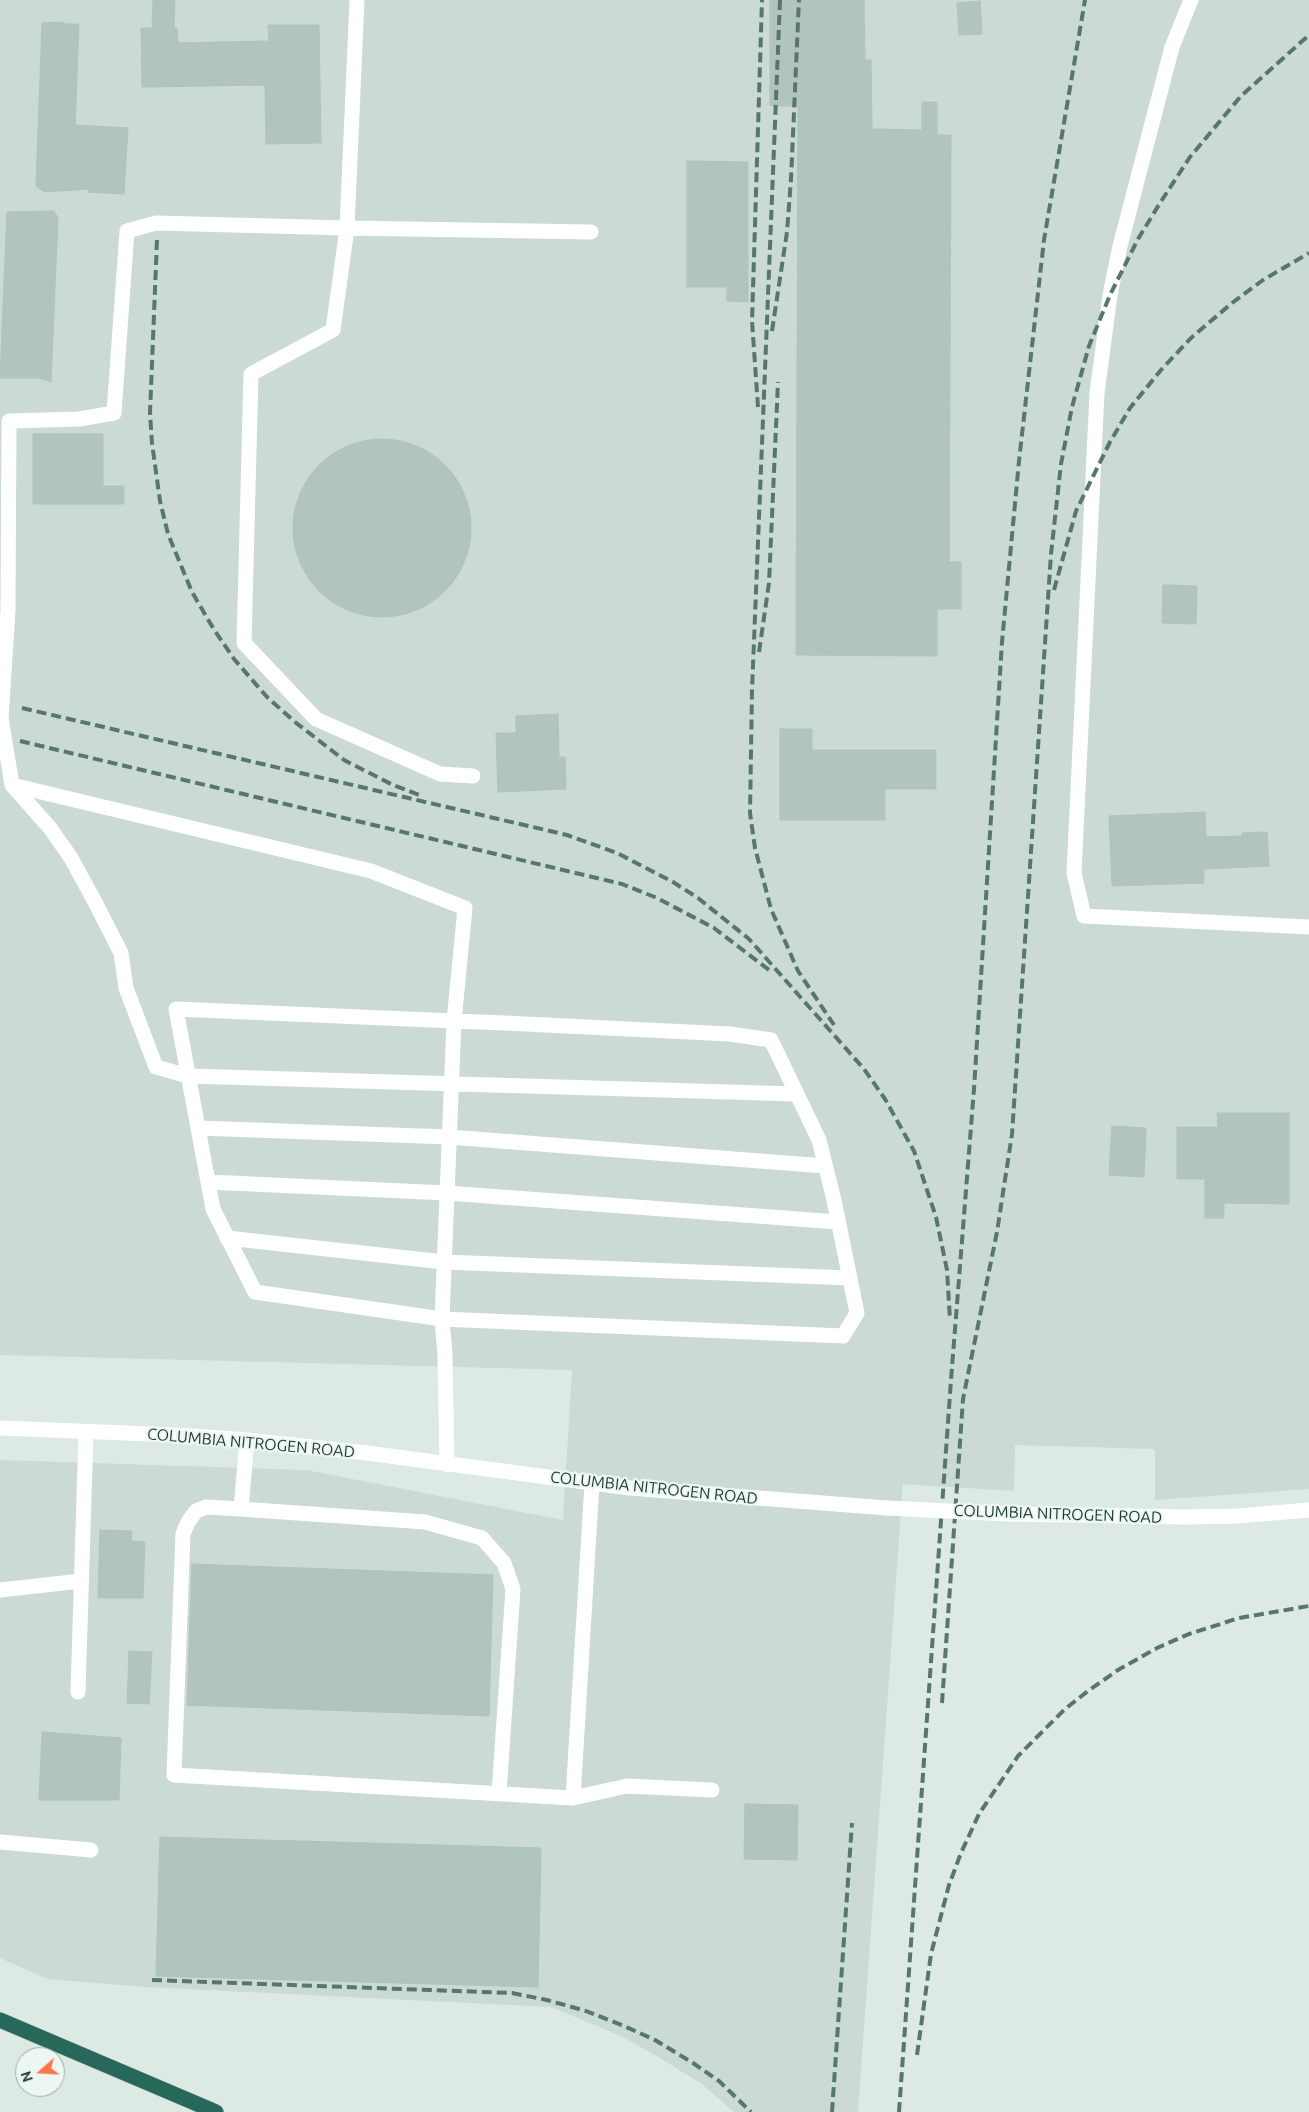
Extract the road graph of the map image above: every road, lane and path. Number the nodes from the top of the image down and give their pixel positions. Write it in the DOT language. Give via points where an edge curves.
graph roads {
  1 [pos="357,0"];
  2 [pos="1191,0"];
  3 [pos="347,228"];
  4 [pos="591,232"];
  5 [pos="473,776"];
  6 [pos="12,785"];
  7 [pos="1309,927"];
  8 [pos="454,1021"];
  9 [pos="188,1076"];
  10 [pos="451,1085"];
  11 [pos="797,1094"];
  12 [pos="198,1128"];
  13 [pos="449,1137"];
  14 [pos="825,1166"];
  15 [pos="208,1182"];
  16 [pos="447,1193"];
  17 [pos="838,1222"];
  18 [pos="228,1238"];
  19 [pos="444,1262"];
  20 [pos="850,1278"];
  21 [pos="442,1319"];
  22 [pos="0,1428"];
  23 [pos="86,1432"];
  24 [pos="247,1440"];
  25 [pos="447,1465"];
  26 [pos="592,1484"];
  27 [pos="241,1508"];
  28 [pos="1309,1510"];
  29 [pos="82,1581"];
  30 [pos="0,1590"];
  31 [pos="78,1692"];
  32 [pos="712,1790"];
  33 [pos="499,1793"];
  34 [pos="573,1798"];
  35 [pos="0,1842"];
  36 [pos="91,1850"];
  37 [pos="0,2020"];
  38 [pos="216,2112"];
  1 -- 3 [label="street"];
  2 -- 7 [label="street" via="1172,47 1120,246 1098,383 1074,873 1084,916"];
  3 -- 4 [label="street"];
  3 -- 5 [label="street" via="333,330 251,374 244,643 316,719 440,774"];
  3 -- 6 [label="street" via="156,223 127,231 114,413 79,419 9,421 8,610 1,718"];
  6 -- 8 [label="street" via="370,871 465,908"];
  6 -- 9 [label="street" via="50,828 71,858 104,919 121,953 126,988 156,1067"];
  8 -- 9 [label="street" via="176,1009"];
  8 -- 10 [label="street"];
  8 -- 11 [label="street" via="730,1034 771,1040"];
  9 -- 10 [label="street"];
  9 -- 12 [label="street"];
  10 -- 11 [label="street"];
  10 -- 13 [label="street"];
  11 -- 14 [label="street" via="819,1140"];
  12 -- 13 [label="street"];
  12 -- 15 [label="street"];
  13 -- 14 [label="street"];
  13 -- 16 [label="street"];
  14 -- 17 [label="street"];
  15 -- 16 [label="street"];
  15 -- 18 [label="street" via="213,1209"];
  16 -- 17 [label="street"];
  16 -- 19 [label="street"];
  17 -- 20 [label="street"];
  18 -- 19 [label="street"];
  18 -- 21 [label="street" via="255,1292"];
  19 -- 20 [label="street"];
  19 -- 21 [label="street"];
  20 -- 21 [label="street" via="857,1313 844,1336"];
  21 -- 25 [label="street"];
  22 -- 23 [label="street, COLUMBIA NITROGEN ROAD"];
  23 -- 24 [label="street, COLUMBIA NITROGEN ROAD"];
  23 -- 29 [label="street"];
  24 -- 25 [label="street, COLUMBIA NITROGEN ROAD"];
  24 -- 27 [label="street"];
  25 -- 26 [label="street, COLUMBIA NITROGEN ROAD"];
  26 -- 28 [label="street, COLUMBIA NITROGEN ROAD, bridge" via="712,1496 1009,1514 1185,1517"];
  26 -- 34 [label="street"];
  27 -- 33 [label="street" via="425,1522 482,1538 504,1563 513,1588"];
  27 -- 33 [label="street" via="206,1507 196,1511 183,1534 174,1775"];
  29 -- 30 [label="street"];
  29 -- 31 [label="street"];
  32 -- 34 [label="street" via="627,1786"];
  33 -- 34 [label="street"];
  35 -- 36 [label="street"];
  37 -- 38 [label="highway"];
}
